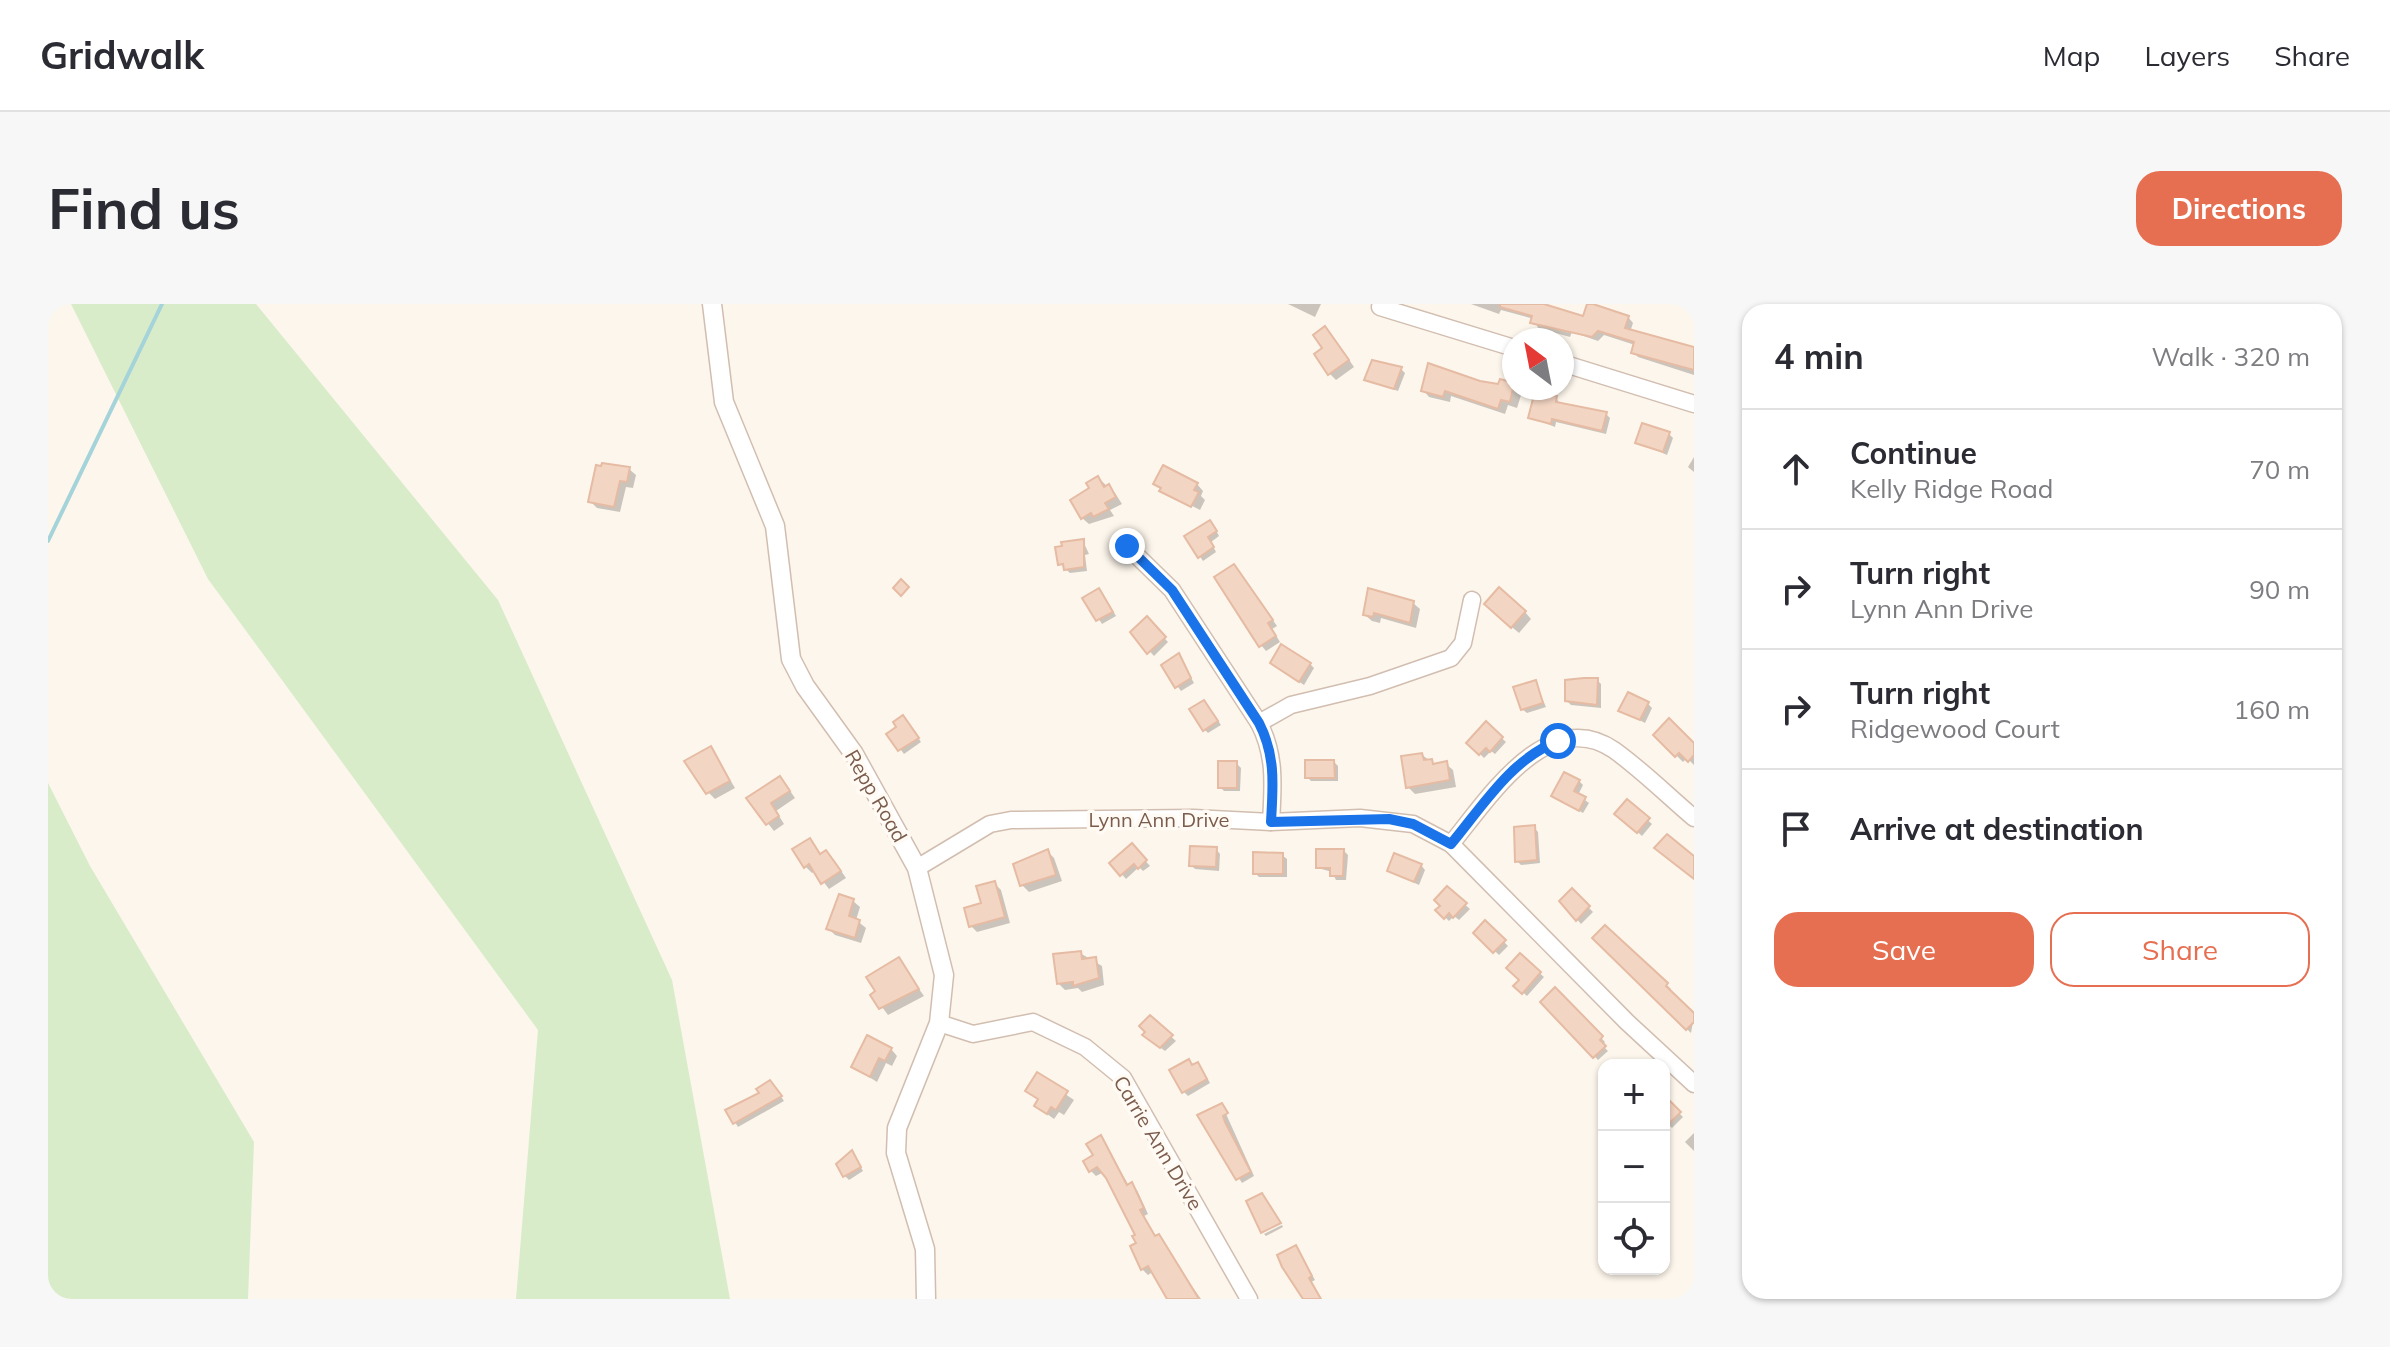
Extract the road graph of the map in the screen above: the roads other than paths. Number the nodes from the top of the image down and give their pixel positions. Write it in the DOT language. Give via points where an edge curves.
graph roads {
  1 [pos="712,304"];
  2 [pos="1380,307"];
  3 [pos="1502,344"];
  4 [pos="1574,367"];
  5 [pos="1694,404"];
  6 [pos="1127,546"];
  7 [pos="1472,600"];
  8 [pos="1259,723"];
  9 [pos="1694,818"];
  10 [pos="1271,822"];
  11 [pos="1451,844"];
  12 [pos="917,868"];
  13 [pos="939,1023"];
  14 [pos="1694,1084"];
  15 [pos="926,1299"];
  16 [pos="1249,1299"];
  1 -- 12 [label="street, Repp Road" via="724,402 775,526 791,659 854,754"];
  2 -- 3 [label="street"];
  4 -- 5 [label="street"];
  6 -- 8 [label="street" via="1172,590"];
  7 -- 8 [label="street" via="1463,643 1451,658 1370,686 1291,705"];
  8 -- 10 [label="street" via="1270,744 1274,773"];
  9 -- 11 [label="street" via="1612,748 1593,741 1558,741 1518,764"];
  10 -- 11 [label="street, Lynn Ann Drive" via="1389,819 1413,824"];
  10 -- 12 [label="street, Lynn Ann Drive" via="1011,820 990,824"];
  11 -- 14 [label="street, Lynn Ann Drive"];
  12 -- 13 [label="street, Repp Road" via="944,975"];
  13 -- 15 [label="street, Repp Road" via="897,1128 896,1153 925,1249"];
  13 -- 16 [label="street, Carrie Ann Drive" via="973,1034 1033,1022 1104,1061 1123,1078"];
}
